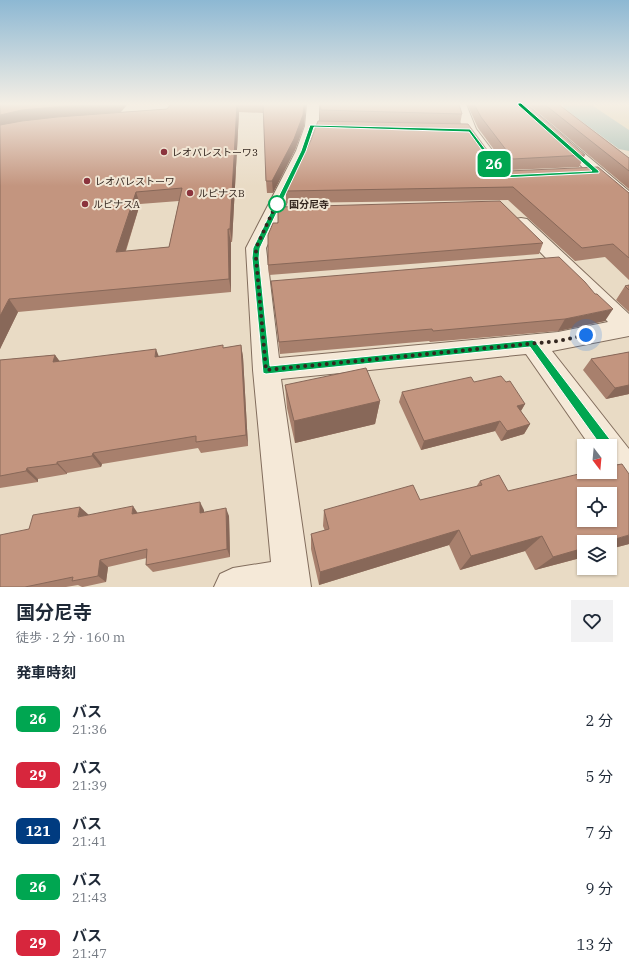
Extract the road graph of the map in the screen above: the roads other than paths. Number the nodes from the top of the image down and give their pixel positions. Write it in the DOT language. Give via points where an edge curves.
graph roads {
  1 [pos="312,131"];
  2 [pos="471,131"];
  3 [pos="550,131"];
  4 [pos="491,159"];
  5 [pos="597,172"];
  6 [pos="574,173"];
  7 [pos="629,200"];
  8 [pos="508,211"];
  9 [pos="560,260"];
  10 [pos="536,262"];
  11 [pos="629,327"];
  12 [pos="532,343"];
  13 [pos="266,370"];
  14 [pos="603,439"];
  15 [pos="617,458"];
  16 [pos="629,474"];
  17 [pos="291,582"];
  18 [pos="232,587"];
  1 -- 13 [label="street" via="281,211 256,248 266,284"];
  2 -- 4 [label="street"];
  3 -- 5 [label="street"];
  5 -- 6 [label="street"];
  5 -- 7 [label="street"];
  8 -- 9 [label="street"];
  9 -- 10 [label="street"];
  9 -- 11 [label="street"];
  11 -- 12 [label="street" via="558,341"];
  12 -- 13 [label="street"];
  12 -- 14 [label="street"];
  13 -- 17 [label="street"];
  15 -- 16 [label="street"];
  17 -- 18 [label="street"];
}
